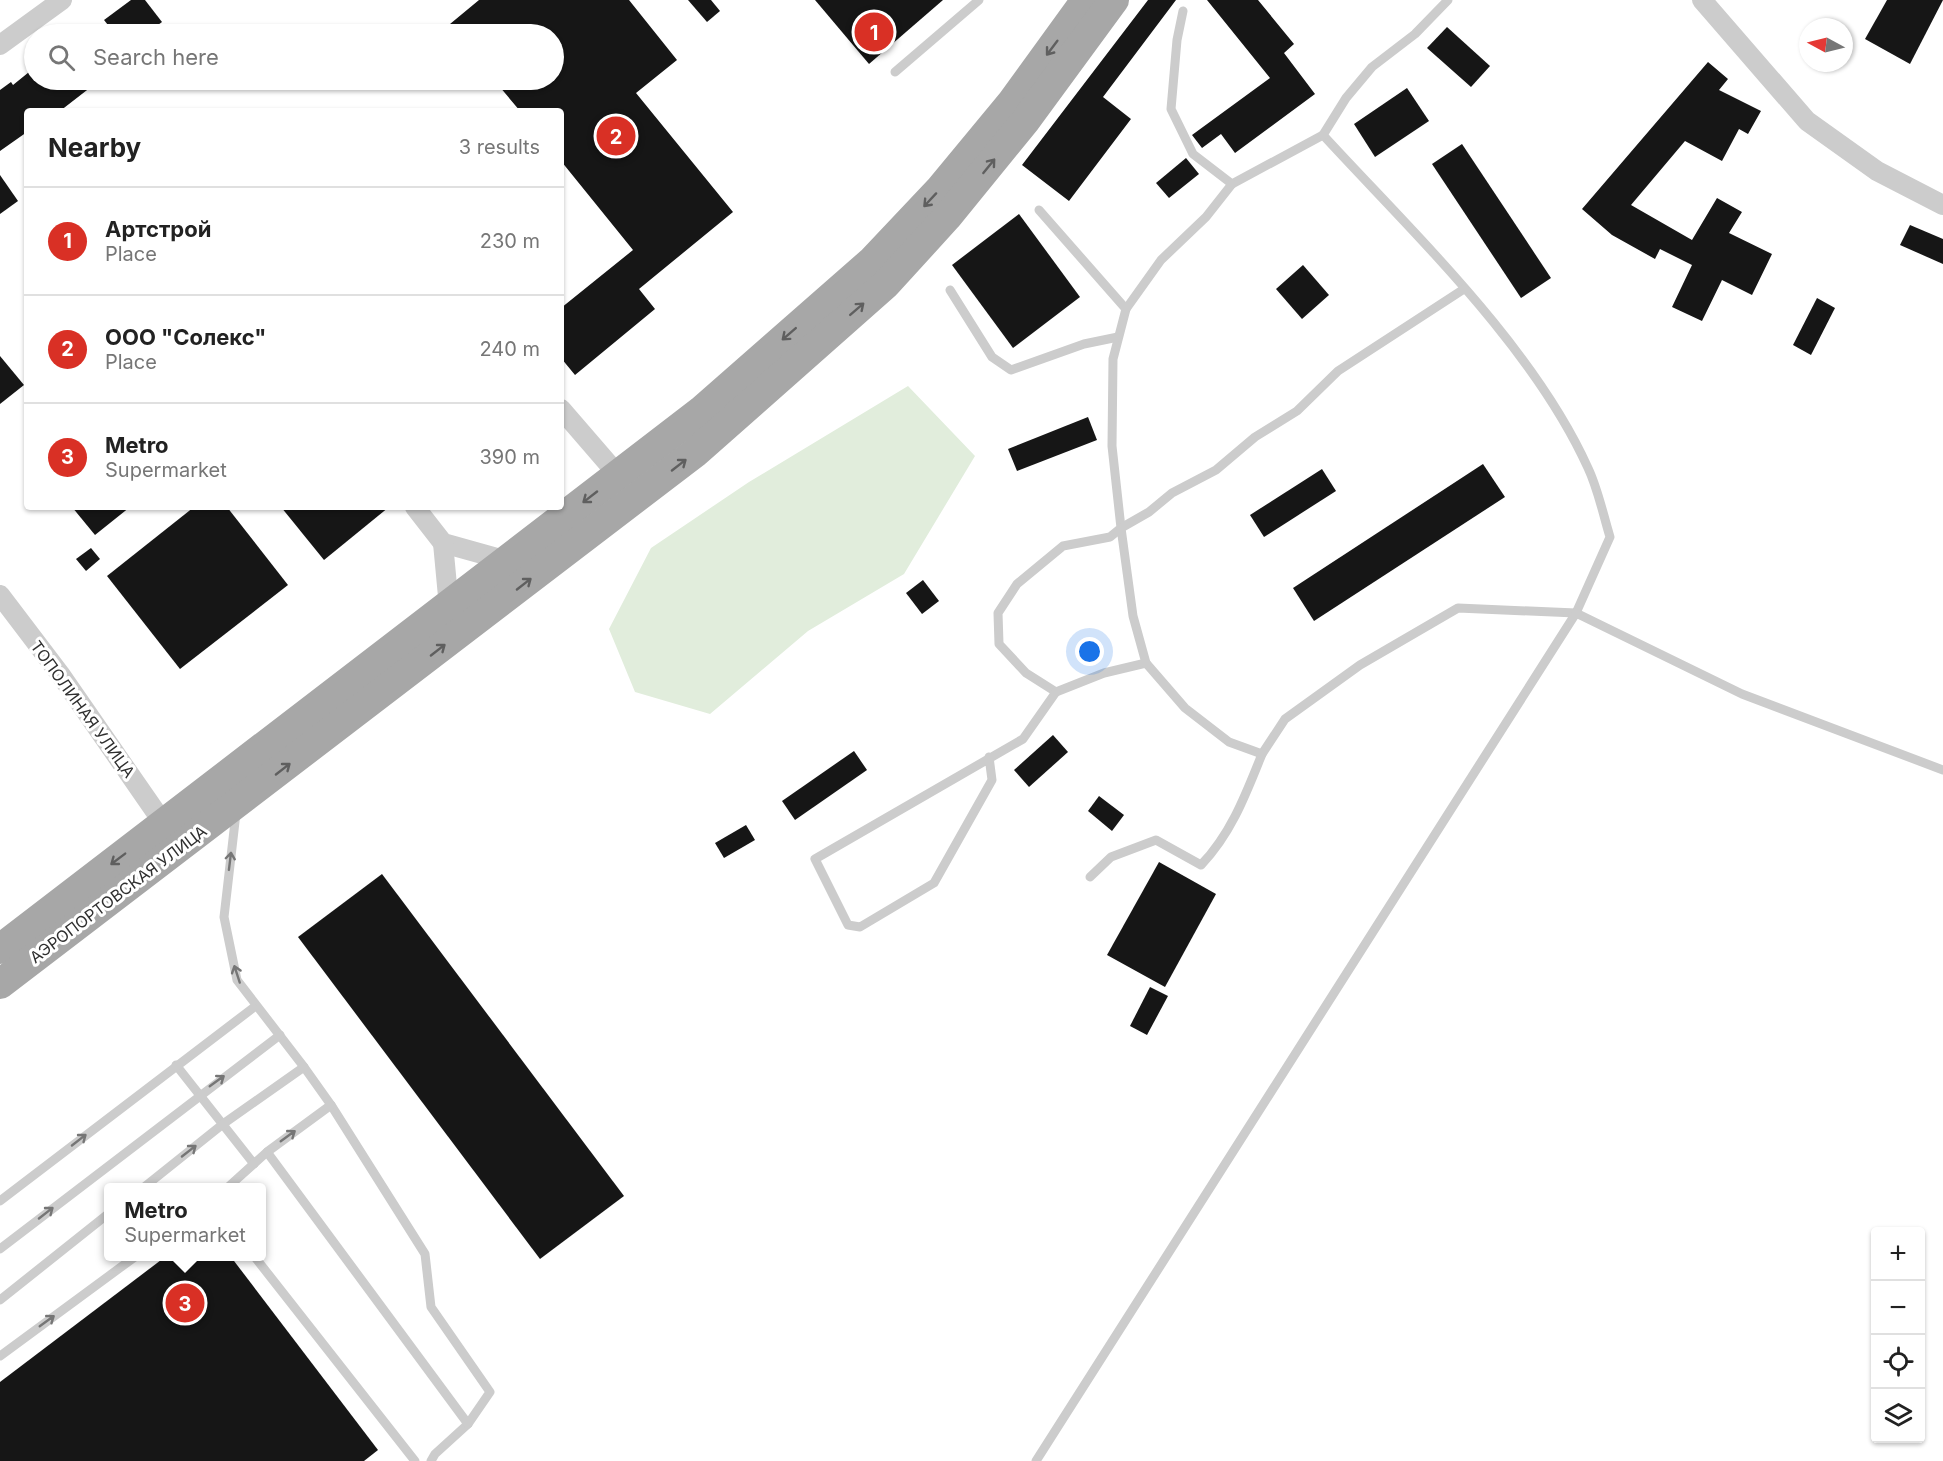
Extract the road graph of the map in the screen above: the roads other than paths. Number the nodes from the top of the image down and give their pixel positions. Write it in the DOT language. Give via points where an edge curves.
graph roads {
  1 [pos="62,0"];
  2 [pos="1086,0"];
  3 [pos="1114,0"];
  4 [pos="1448,0"];
  5 [pos="1702,0"];
  6 [pos="977,1"];
  7 [pos="1183,11"];
  8 [pos="29,24"];
  9 [pos="24,28"];
  10 [pos="0,45"];
  11 [pos="895,72"];
  12 [pos="1323,135"];
  13 [pos="1232,184"];
  14 [pos="1943,205"];
  15 [pos="1039,210"];
  16 [pos="1464,289"];
  17 [pos="950,290"];
  18 [pos="1126,309"];
  19 [pos="1119,337"];
  20 [pos="564,412"];
  21 [pos="618,475"];
  22 [pos="417,510"];
  23 [pos="1121,528"];
  24 [pos="443,543"];
  25 [pos="508,561"];
  26 [pos="0,596"];
  27 [pos="449,607"];
  28 [pos="1576,613"];
  29 [pos="1146,663"];
  30 [pos="1056,692"];
  31 [pos="1262,754"];
  32 [pos="989,757"];
  33 [pos="1943,770"];
  34 [pos="237,804"];
  35 [pos="164,824"];
  36 [pos="1090,877"];
  37 [pos="0,949"];
  38 [pos="0,984"];
  39 [pos="253,1008"];
  40 [pos="280,1035"];
  41 [pos="176,1065"];
  42 [pos="304,1067"];
  43 [pos="199,1094"];
  44 [pos="331,1105"];
  45 [pos="223,1125"];
  46 [pos="267,1152"];
  47 [pos="254,1164"];
  48 [pos="148,1183"];
  49 [pos="233,1183"];
  50 [pos="0,1202"];
  51 [pos="104,1217"];
  52 [pos="0,1249"];
  53 [pos="130,1261"];
  54 [pos="257,1261"];
  55 [pos="0,1300"];
  56 [pos="0,1356"];
  57 [pos="468,1424"];
  58 [pos="415,1461"];
  59 [pos="431,1461"];
  60 [pos="1036,1461"];
  1 -- 8 [label="street"];
  2 -- 21 [label="main road, АЭРОПОРТОВСКАЯ УЛИЦА, one-way" via="1012,102 940,189 872,261 702,411"];
  34 -- 3 [label="main road, АЭРОПОРТОВСКАЯ УЛИЦА, one-way" via="696,452 886,284 948,217"];
  4 -- 12 [label="lane" via="1415,34 1372,68 1346,98"];
  5 -- 14 [label="street" via="1807,121 1877,171"];
  6 -- 11 [label="lane"];
  7 -- 13 [label="lane" via="1171,109 1193,154"];
  9 -- 10 [label="street"];
  12 -- 13 [label="lane"];
  12 -- 16 [label="lane"];
  13 -- 18 [label="lane" via="1206,217 1161,260"];
  15 -- 18 [label="lane"];
  16 -- 23 [label="lane" via="1338,372 1297,411 1255,437 1216,470 1172,493"];
  16 -- 28 [label="lane" via="1542,385 1589,468 1610,537"];
  17 -- 19 [label="lane" via="992,357 1011,370 1084,344"];
  18 -- 19 [label="lane"];
  19 -- 23 [label="lane" via="1113,359 1112,446"];
  20 -- 21 [label="street"];
  21 -- 25 [label="main road, АЭРОПОРТОВСКАЯ УЛИЦА, one-way"];
  22 -- 24 [label="street"];
  23 -- 29 [label="lane" via="1133,616"];
  23 -- 30 [label="lane" via="1110,537 1063,546 1017,584 998,613 999,644 1026,673"];
  24 -- 25 [label="street"];
  24 -- 27 [label="street"];
  25 -- 27 [label="main road, АЭРОПОРТОВСКАЯ УЛИЦА"];
  26 -- 35 [label="street, ТОПОЛИНАЯ УЛИЦА" via="60,674"];
  27 -- 35 [label="main road, АЭРОПОРТОВСКАЯ УЛИЦА"];
  28 -- 31 [label="lane" via="1458,608 1360,665 1285,719"];
  28 -- 33 [label="lane" via="1742,694"];
  28 -- 60 [label="lane"];
  29 -- 30 [label="lane" via="1104,673"];
  29 -- 31 [label="lane" via="1185,708 1229,742"];
  30 -- 32 [label="lane" via="1023,739"];
  31 -- 36 [label="lane" via="1223,839 1201,865 1156,840 1111,857"];
  32 -- 32 [label="lane" via="815,859 848,925 860,927 934,883 992,780"];
  34 -- 38 [label="main road, АЭРОПОРТОВСКАЯ УЛИЦА"];
  40 -- 34 [label="lane, one-way" via="237,980 224,917"];
  35 -- 37 [label="main road, АЭРОПОРТОВСКАЯ УЛИЦА, one-way"];
  39 -- 41 [label="lane"];
  40 -- 42 [label="lane"];
  43 -- 40 [label="lane, one-way"];
  41 -- 43 [label="lane"];
  50 -- 41 [label="lane, one-way"];
  42 -- 44 [label="lane"];
  42 -- 45 [label="lane"];
  43 -- 45 [label="lane"];
  52 -- 43 [label="lane, one-way"];
  46 -- 44 [label="lane, one-way"];
  44 -- 57 [label="lane" via="425,1254 431,1307 490,1392"];
  45 -- 47 [label="lane"];
  48 -- 45 [label="lane, one-way"];
  46 -- 47 [label="lane"];
  46 -- 57 [label="lane"];
  47 -- 49 [label="lane"];
  51 -- 55 [label="lane"];
  56 -- 53 [label="lane, one-way"];
  54 -- 58 [label="lane"];
  57 -- 59 [label="lane"];
}
